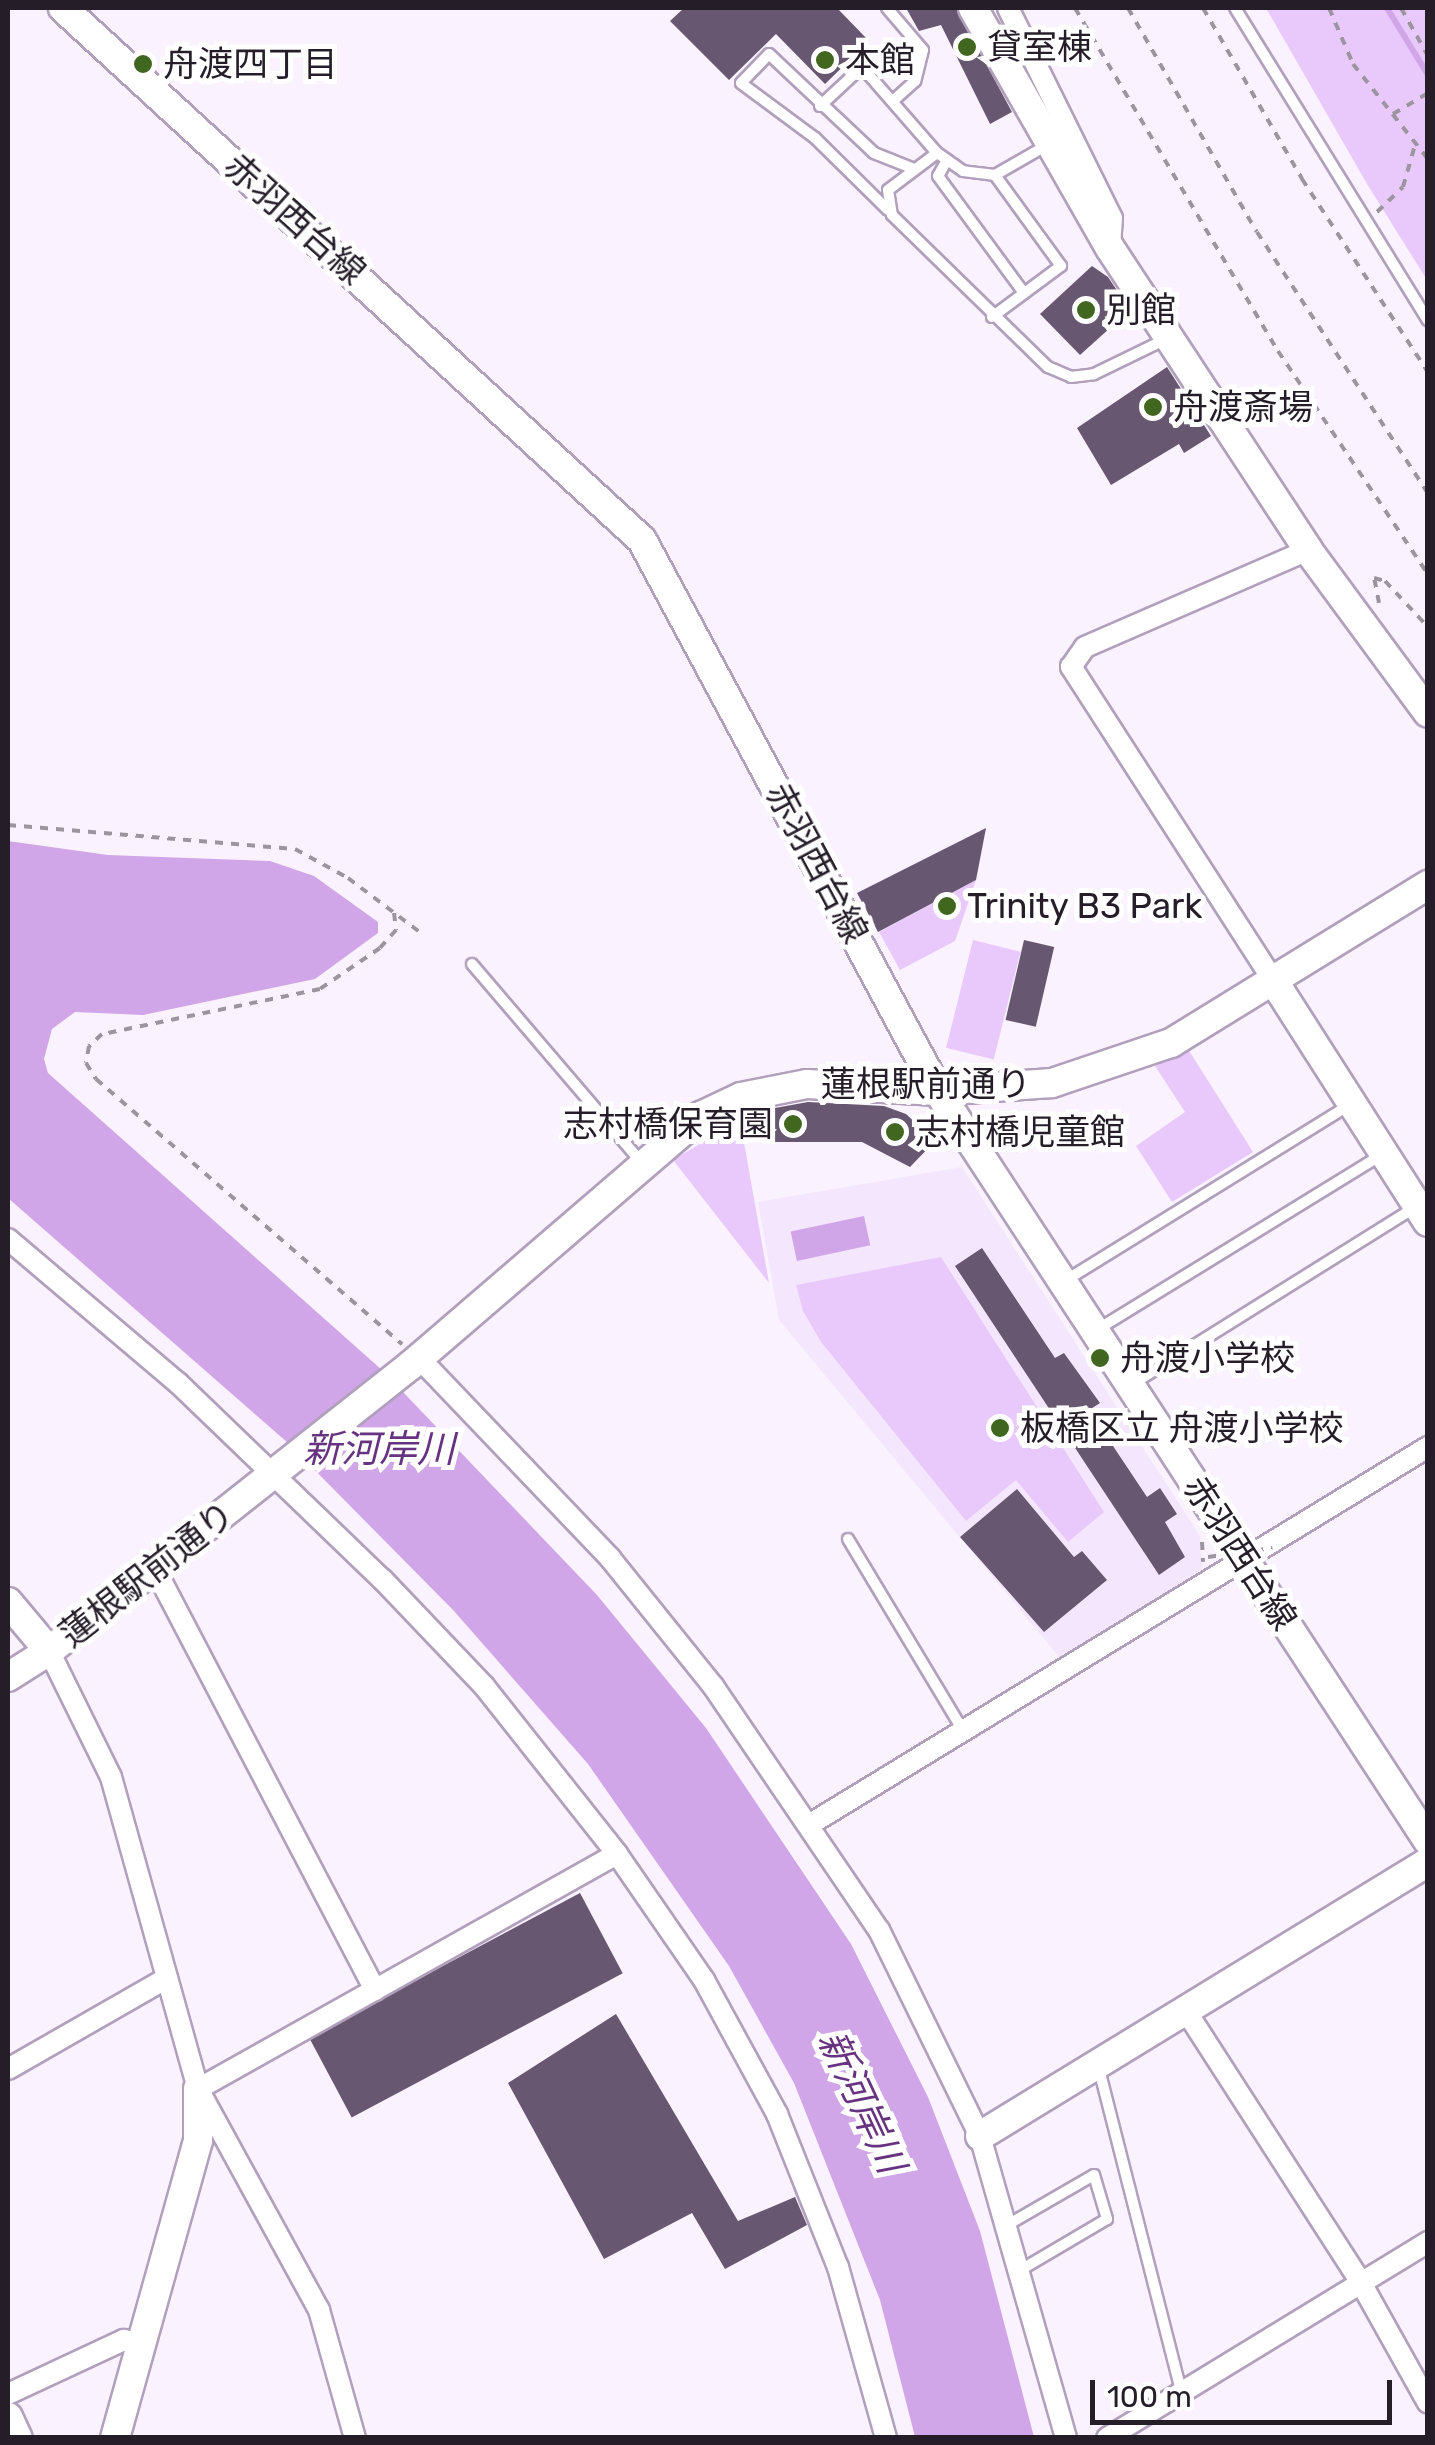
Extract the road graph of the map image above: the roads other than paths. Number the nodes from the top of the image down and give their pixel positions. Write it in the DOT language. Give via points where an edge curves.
graph roads {
  1 [pos="63,8"];
  2 [pos="886,8"];
  3 [pos="973,8"];
  4 [pos="1008,8"];
  5 [pos="1235,8"];
  6 [pos="894,100"];
  7 [pos="820,106"];
  8 [pos="1050,144"];
  9 [pos="942,157"];
  10 [pos="914,169"];
  11 [pos="994,174"];
  12 [pos="892,214"];
  13 [pos="1110,248"];
  14 [pos="1024,293"];
  15 [pos="992,317"];
  16 [pos="1428,320"];
  17 [pos="1168,338"];
  18 [pos="1308,550"];
  19 [pos="1428,713"];
  20 [pos="1428,885"];
  21 [pos="472,964"];
  22 [pos="1273,980"];
  23 [pos="938,1092"];
  24 [pos="1352,1104"];
  25 [pos="1384,1153"];
  26 [pos="642,1164"];
  27 [pos="1422,1214"];
  28 [pos="8,1239"];
  29 [pos="1062,1282"];
  30 [pos="1094,1332"];
  31 [pos="415,1362"];
  32 [pos="1130,1386"];
  33 [pos="1428,1447"];
  34 [pos="280,1469"];
  35 [pos="848,1539"];
  36 [pos="1244,1558"];
  37 [pos="155,1568"];
  38 [pos="8,1602"];
  39 [pos="50,1651"];
  40 [pos="8,1677"];
  41 [pos="962,1729"];
  42 [pos="812,1823"];
  43 [pos="1428,1841"];
  44 [pos="617,1854"];
  45 [pos="1428,1862"];
  46 [pos="167,1978"];
  47 [pos="375,1990"];
  48 [pos="1186,2011"];
  49 [pos="1098,2065"];
  50 [pos="8,2069"];
  51 [pos="198,2089"];
  52 [pos="980,2136"];
  53 [pos="1009,2224"];
  54 [pos="1428,2242"];
  55 [pos="1022,2269"];
  56 [pos="1361,2283"];
  57 [pos="142,2344"];
  58 [pos="1182,2392"];
  59 [pos="8,2394"];
  60 [pos="1428,2403"];
  61 [pos="8,2418"];
  62 [pos="18,2438"];
  63 [pos="115,2438"];
  64 [pos="355,2438"];
  65 [pos="886,2438"];
  66 [pos="1066,2438"];
  67 [pos="1107,2438"];
  1 -- 23 [label="street, 赤羽西台線" via="642,540"];
  2 -- 6 [label="lane" via="923,50 916,81"];
  3 -- 8 [label="street"];
  4 -- 13 [label="street" via="1112,218"];
  5 -- 16 [label="lane"];
  6 -- 7 [label="lane" via="862,66"];
  6 -- 9 [label="lane"];
  7 -- 10 [label="lane" via="874,152"];
  7 -- 12 [label="lane" via="769,54 740,83 814,138"];
  8 -- 11 [label="lane"];
  8 -- 13 [label="street"];
  9 -- 10 [label="lane"];
  9 -- 11 [label="lane" via="963,171"];
  9 -- 14 [label="lane" via="938,176"];
  10 -- 12 [label="lane" via="888,190"];
  11 -- 14 [label="lane" via="1061,266"];
  12 -- 15 [label="lane"];
  13 -- 17 [label="street"];
  14 -- 15 [label="lane"];
  15 -- 17 [label="lane" via="1026,352 1071,377 1120,366"];
  17 -- 18 [label="street"];
  18 -- 19 [label="street"];
  18 -- 22 [label="street" via="1084,647 1071,667"];
  20 -- 22 [label="street, 蓮根駅前通り"];
  21 -- 26 [label="lane"];
  22 -- 23 [label="street, 蓮根駅前通り" via="1171,1043 1052,1084"];
  22 -- 24 [label="street"];
  23 -- 26 [label="street, 蓮根駅前通り" via="784,1086 701,1116"];
  23 -- 29 [label="street, 赤羽西台線"];
  24 -- 25 [label="street"];
  24 -- 29 [label="lane"];
  25 -- 27 [label="street"];
  25 -- 30 [label="lane"];
  26 -- 31 [label="street, 蓮根駅前通り"];
  27 -- 32 [label="lane"];
  28 -- 34 [label="street"];
  29 -- 30 [label="street, 赤羽西台線"];
  30 -- 32 [label="street, 赤羽西台線"];
  31 -- 34 [label="street, 蓮根駅前通り"];
  31 -- 42 [label="street" via="610,1558"];
  32 -- 36 [label="street, 赤羽西台線"];
  33 -- 36 [label="street"];
  34 -- 37 [label="street, 蓮根駅前通り"];
  34 -- 44 [label="street" via="484,1686"];
  35 -- 41 [label="lane"];
  36 -- 41 [label="street"];
  36 -- 43 [label="street, 赤羽西台線"];
  37 -- 39 [label="street, 蓮根駅前通り"];
  37 -- 47 [label="street"];
  38 -- 39 [label="street"];
  39 -- 40 [label="street, 蓮根駅前通り"];
  39 -- 46 [label="street" via="111,1776"];
  41 -- 42 [label="street"];
  42 -- 52 [label="street" via="879,1930"];
  44 -- 47 [label="street"];
  44 -- 65 [label="street" via="704,1980 777,2114 838,2266"];
  45 -- 48 [label="street"];
  46 -- 50 [label="street"];
  46 -- 51 [label="street"];
  47 -- 51 [label="street"];
  48 -- 49 [label="street"];
  48 -- 56 [label="street"];
  49 -- 52 [label="street"];
  49 -- 58 [label="lane"];
  51 -- 57 [label="street" via="198,2142"];
  51 -- 64 [label="street" via="319,2310"];
  52 -- 53 [label="street"];
  53 -- 55 [label="street"];
  53 -- 55 [label="lane" via="1094,2175 1107,2220"];
  54 -- 56 [label="street"];
  55 -- 66 [label="street"];
  56 -- 58 [label="street"];
  56 -- 60 [label="street"];
  57 -- 59 [label="street" via="124,2340"];
  57 -- 63 [label="street"];
  58 -- 67 [label="street"];
  61 -- 62 [label="street"];
}
